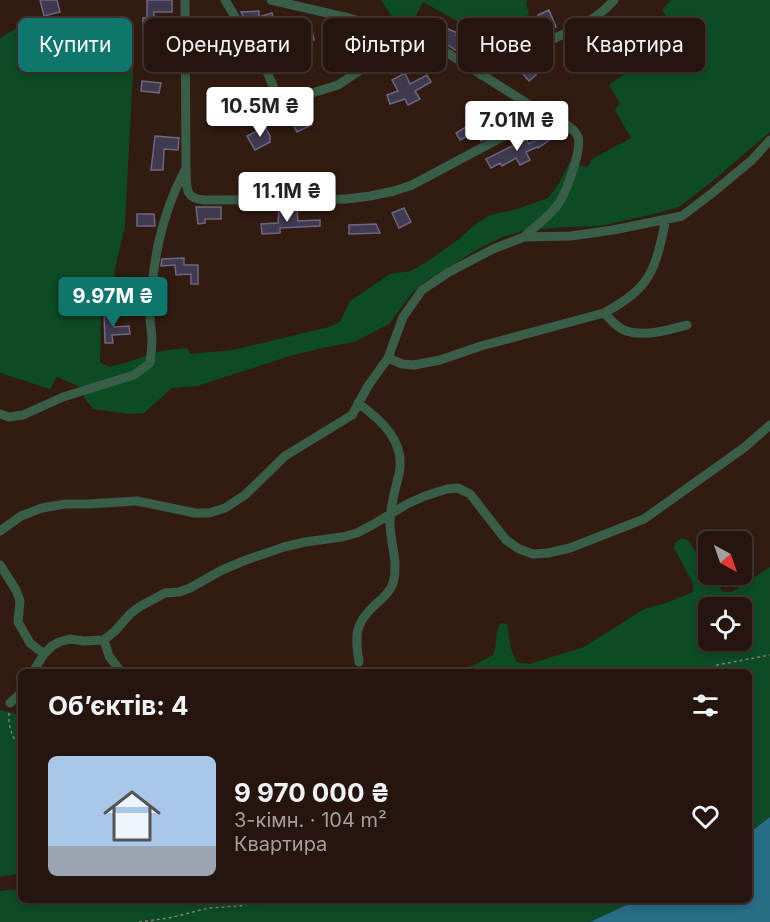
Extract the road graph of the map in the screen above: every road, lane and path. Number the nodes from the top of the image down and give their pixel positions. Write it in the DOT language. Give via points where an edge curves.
graph roads {
  1 [pos="185,0"];
  2 [pos="225,0"];
  3 [pos="271,0"];
  4 [pos="614,0"];
  5 [pos="349,18"];
  6 [pos="446,52"];
  7 [pos="357,72"];
  8 [pos="481,75"];
  9 [pos="539,111"];
  10 [pos="770,140"];
  11 [pos="186,168"];
  12 [pos="666,219"];
  13 [pos="524,237"];
  14 [pos="604,314"];
  15 [pos="687,325"];
  16 [pos="387,358"];
  17 [pos="358,403"];
  18 [pos="0,414"];
  19 [pos="770,425"];
  20 [pos="390,513"];
  21 [pos="0,531"];
  22 [pos="0,565"];
  23 [pos="104,640"];
  24 [pos="44,654"];
  25 [pos="770,655"];
  26 [pos="359,662"];
  27 [pos="35,669"];
  28 [pos="119,669"];
  29 [pos="711,669"];
  30 [pos="18,696"];
  31 [pos="10,703"];
  32 [pos="18,745"];
  33 [pos="254,903"];
  34 [pos="139,922"];
  1 -- 11 [label="street"];
  2 -- 7 [label="street" via="253,39 283,101 338,85"];
  3 -- 5 [label="street"];
  4 -- 8 [label="street" via="582,27 515,55"];
  6 -- 8 [label="street"];
  8 -- 9 [label="street"];
  9 -- 11 [label="street" via="506,135 412,185 370,196 199,200 188,192"];
  9 -- 13 [label="street" via="564,123 579,140 568,185 556,207"];
  10 -- 12 [label="street" via="711,194 682,216"];
  11 -- 18 [label="street" via="157,248 150,363 134,375 63,397 23,415"];
  12 -- 13 [label="street" via="571,236"];
  12 -- 14 [label="street" via="657,261 650,274 642,286"];
  13 -- 16 [label="street" via="449,272 423,290 403,317"];
  14 -- 15 [label="street" via="615,325 638,333"];
  14 -- 16 [label="street" via="431,362 402,364"];
  16 -- 17 [label="street"];
  17 -- 20 [label="street" via="390,431 397,443 400,472"];
  17 -- 21 [label="street" via="352,415 285,456 225,508 195,513 137,501 65,504 21,516"];
  19 -- 20 [label="street" via="644,519 570,548 532,554 519,549 506,540 470,494 458,488 425,496"];
  20 -- 23 [label="street" via="357,533 273,551 222,570 190,588 165,593 139,606"];
  20 -- 26 [label="street" via="395,559 393,583 359,626"];
  22 -- 24 [label="street" via="20,601 18,622 30,643"];
  23 -- 24 [label="street" via="70,639"];
  23 -- 28 [label="street"];
  24 -- 27 [label="street"];
  25 -- 29 [label="path"];
  30 -- 31 [label="street"];
  31 -- 32 [label="path" via="9,722"];
  33 -- 34 [label="path"];
}
